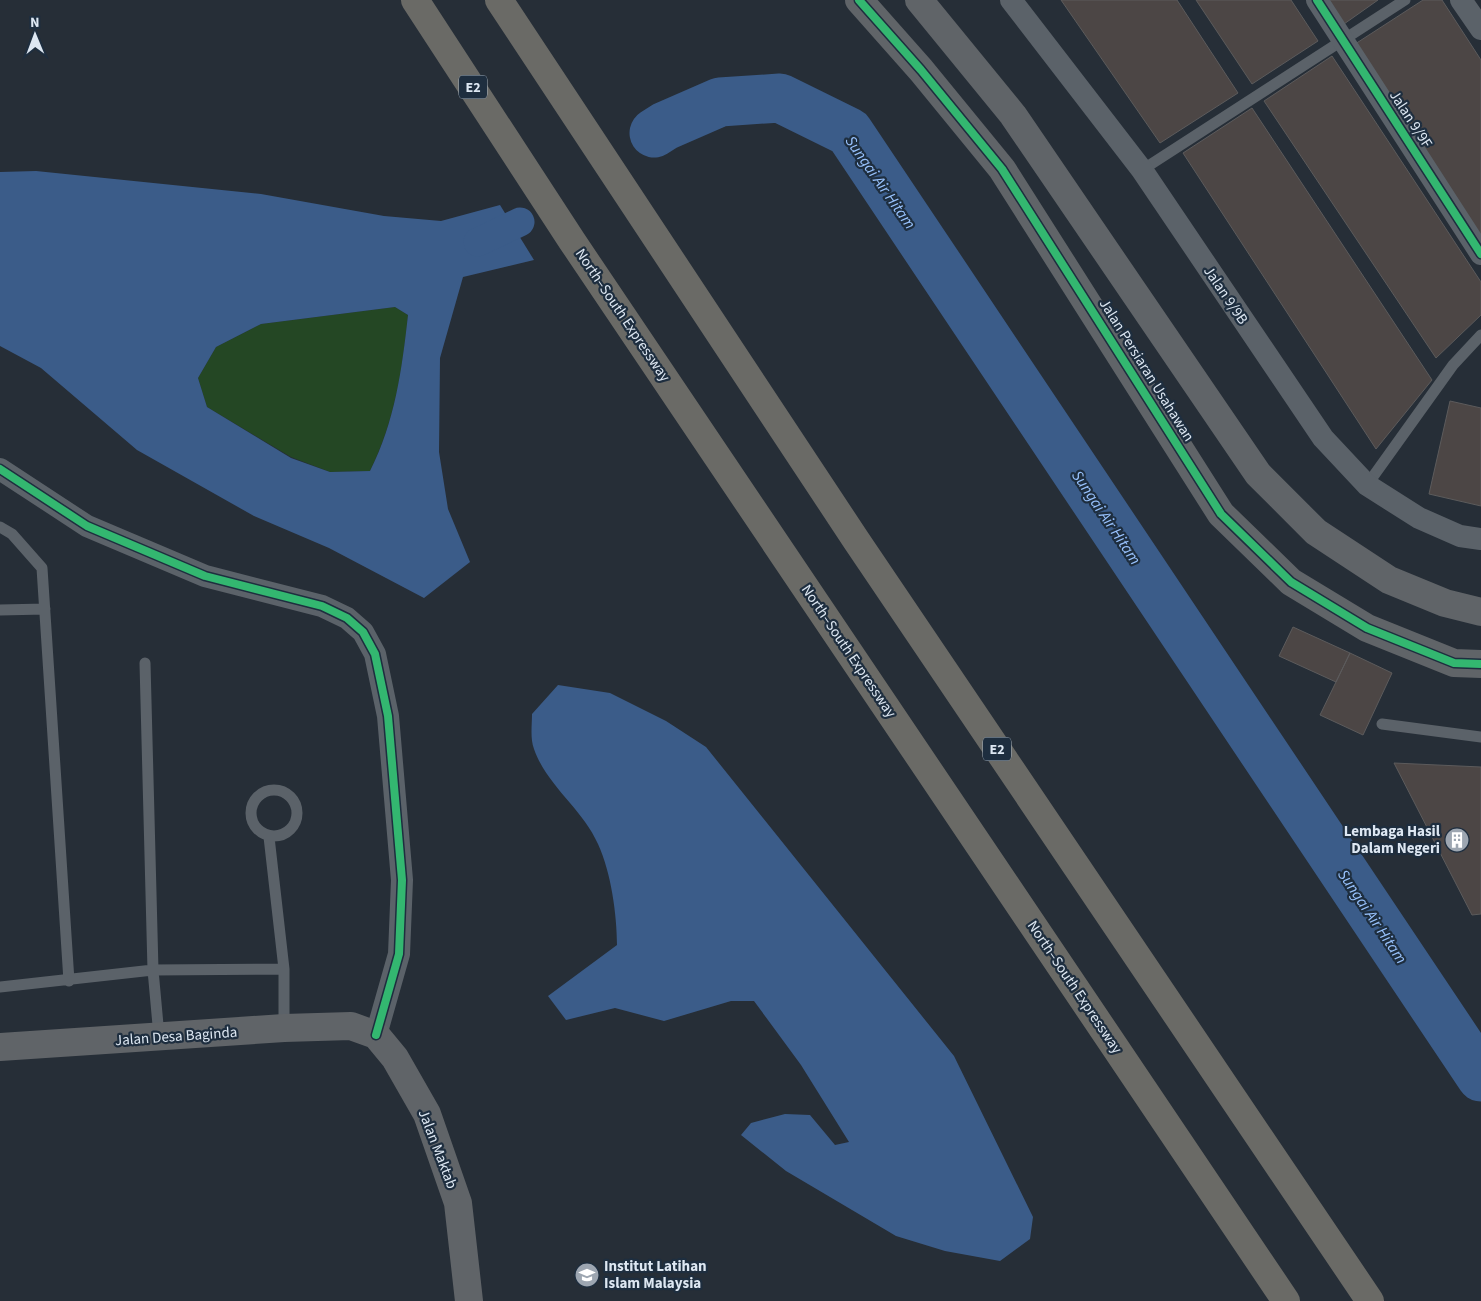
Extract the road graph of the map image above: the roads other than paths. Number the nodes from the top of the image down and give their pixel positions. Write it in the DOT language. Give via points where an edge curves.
graph roads {
  1 [pos="415,0"];
  2 [pos="499,0"];
  3 [pos="859,0"];
  4 [pos="919,0"];
  5 [pos="1011,0"];
  6 [pos="1317,0"];
  7 [pos="1405,0"];
  8 [pos="1461,0"];
  9 [pos="1481,29"];
  10 [pos="1343,39"];
  11 [pos="1142,170"];
  12 [pos="1481,254"];
  13 [pos="1481,335"];
  14 [pos="0,468"];
  15 [pos="1367,484"];
  16 [pos="0,527"];
  17 [pos="1481,539"];
  18 [pos="45,609"];
  19 [pos="0,610"];
  20 [pos="1481,612"];
  21 [pos="145,663"];
  22 [pos="1481,664"];
  23 [pos="1382,724"];
  24 [pos="1481,737"];
  25 [pos="269,837"];
  26 [pos="284,969"];
  27 [pos="153,970"];
  28 [pos="69,981"];
  29 [pos="0,987"];
  30 [pos="284,1028"];
  31 [pos="376,1035"];
  32 [pos="159,1038"];
  33 [pos="0,1046"];
  34 [pos="469,1301"];
  35 [pos="1286,1301"];
  36 [pos="1370,1301"];
  1 -- 35 [label="highway, North–South Expressway / E2" via="572,241"];
  2 -- 36 [label="highway, E2" via="856,540"];
  3 -- 22 [label="street, Jalan Persiaran Usahawan" via="1002,169 1221,514 1291,582 1367,628 1454,663"];
  4 -- 20 [label="street, Jalan Persiaran Usahawan" via="1013,115 1258,474 1316,532 1389,580 1445,603"];
  5 -- 11 [label="street, Jalan 9/9B"];
  6 -- 10 [label="street, Jalan 9/9F"];
  7 -- 10 [label="lane"];
  8 -- 9 [label="street"];
  10 -- 11 [label="lane"];
  10 -- 12 [label="street, Jalan 9/9F"];
  11 -- 15 [label="street, Jalan 9/9B" via="1323,438"];
  13 -- 15 [label="lane" via="1453,365"];
  14 -- 31 [label="street" via="87,526 204,576 322,606 348,618 363,632 375,654 388,716 402,880 398,954"];
  15 -- 17 [label="street, Jalan 9/9B" via="1419,518 1460,536"];
  16 -- 18 [label="lane" via="12,534 42,568"];
  18 -- 19 [label="lane"];
  18 -- 28 [label="lane"];
  21 -- 27 [label="lane"];
  23 -- 24 [label="lane"];
  25 -- 25 [label="lane" via="253,826 250,808 260,792 279,789 295,800 298,818 288,834"];
  25 -- 26 [label="lane"];
  26 -- 27 [label="lane"];
  26 -- 30 [label="lane"];
  27 -- 28 [label="lane"];
  27 -- 32 [label="lane"];
  28 -- 29 [label="lane"];
  30 -- 31 [label="street, Jalan Desa Baginda" via="351,1026"];
  30 -- 32 [label="street, Jalan Desa Baginda"];
  31 -- 34 [label="street, Jalan Maktab" via="394,1058 427,1114 455,1194"];
  32 -- 33 [label="street, Jalan Desa Baginda"];
}
